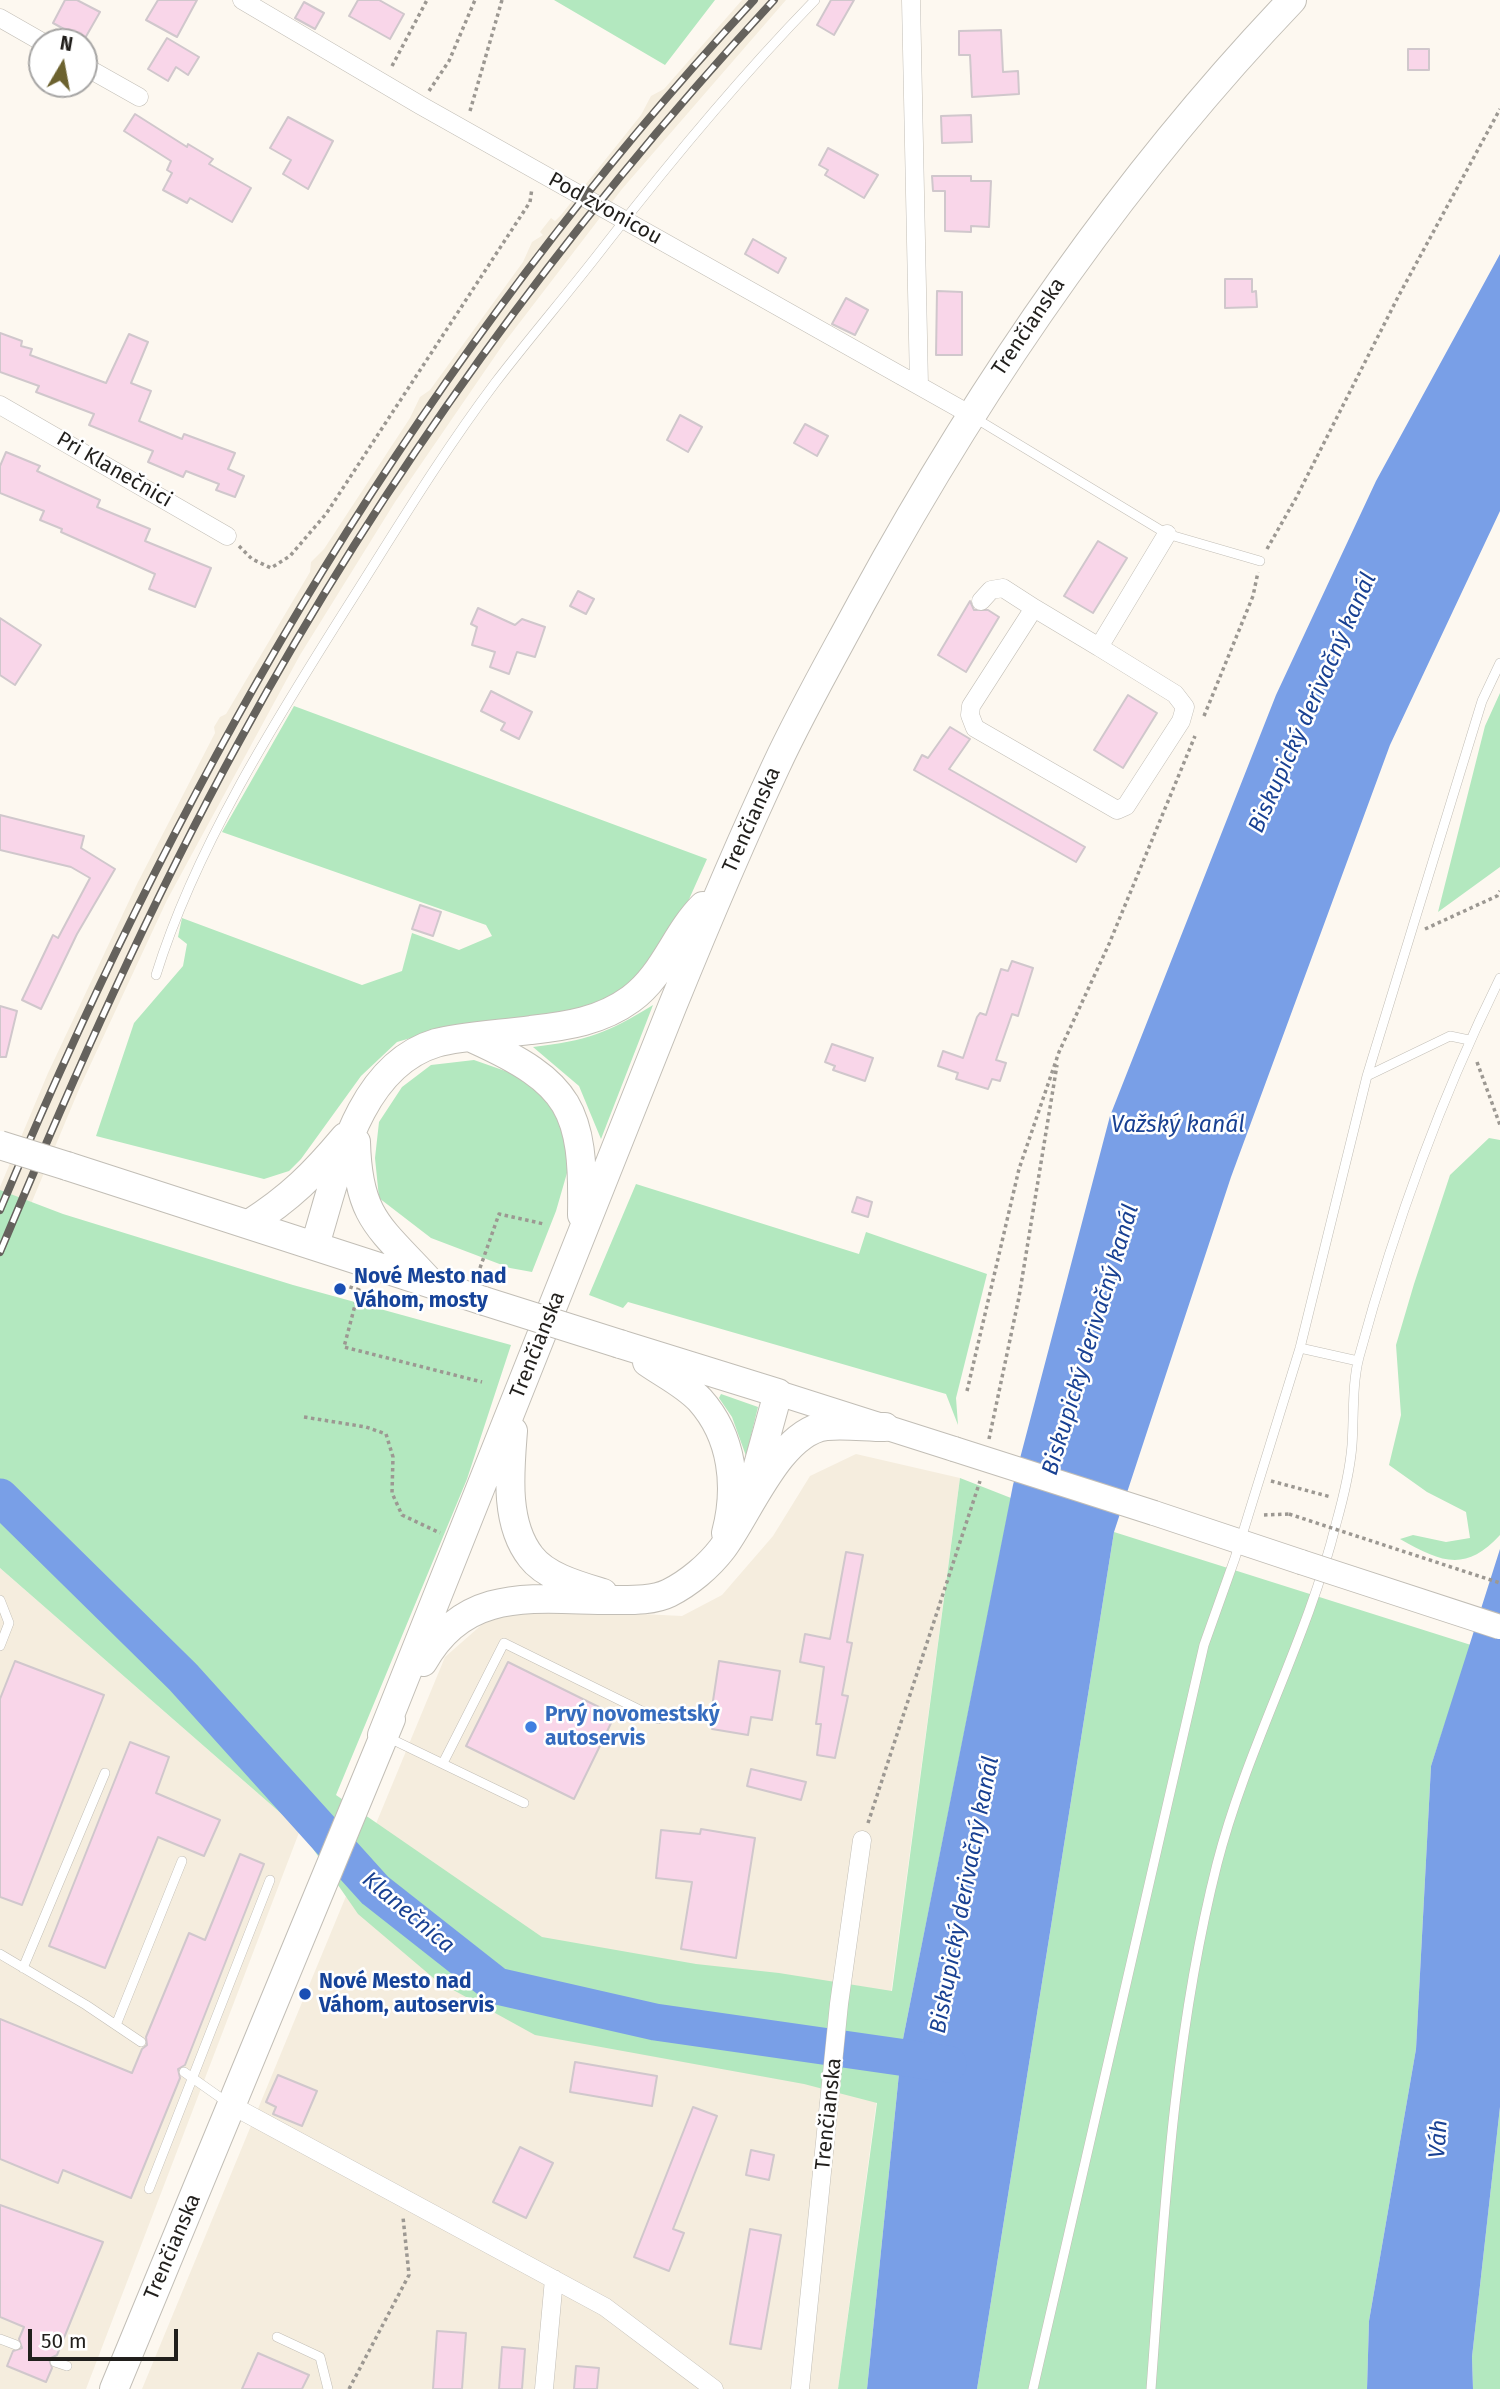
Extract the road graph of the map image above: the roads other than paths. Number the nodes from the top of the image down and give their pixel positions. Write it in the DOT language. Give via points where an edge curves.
graph roads {
  1 [pos="242,0"];
  2 [pos="815,0"];
  3 [pos="911,0"];
  4 [pos="1292,0"];
  5 [pos="0,18"];
  6 [pos="28,34"];
  7 [pos="98,74"];
  8 [pos="139,97"];
  9 [pos="624,219"];
  10 [pos="919,385"];
  11 [pos="0,405"];
  12 [pos="971,415"];
  13 [pos="1167,534"];
  14 [pos="227,536"];
  15 [pos="1260,561"];
  16 [pos="981,601"];
  17 [pos="1034,608"];
  18 [pos="1099,647"];
  19 [pos="1500,663"];
  20 [pos="719,894"];
  21 [pos="156,975"];
  22 [pos="1500,978"];
  23 [pos="474,1039"];
  24 [pos="1469,1040"];
  25 [pos="1367,1076"];
  26 [pos="355,1125"];
  27 [pos="0,1145"];
  28 [pos="249,1224"];
  29 [pos="582,1235"];
  30 [pos="315,1245"];
  31 [pos="432,1283"];
  32 [pos="620,1344"];
  33 [pos="1300,1348"];
  34 [pos="1358,1361"];
  35 [pos="778,1393"];
  36 [pos="515,1404"];
  37 [pos="885,1427"];
  38 [pos="744,1514"];
  39 [pos="1239,1541"];
  40 [pos="722,1550"];
  41 [pos="0,1600"];
  42 [pos="625,1600"];
  43 [pos="1500,1627"];
  44 [pos="0,1646"];
  45 [pos="658,1719"];
  46 [pos="382,1735"];
  47 [pos="443,1763"];
  48 [pos="105,1773"];
  49 [pos="524,1803"];
  50 [pos="862,1840"];
  51 [pos="182,1861"];
  52 [pos="270,1880"];
  53 [pos="0,1954"];
  54 [pos="23,1968"];
  55 [pos="116,2025"];
  56 [pos="141,2042"];
  57 [pos="188,2075"];
  58 [pos="233,2106"];
  59 [pos="149,2189"];
  60 [pos="554,2279"];
  61 [pos="277,2337"];
  62 [pos="0,2339"];
  63 [pos="16,2345"];
  64 [pos="55,2361"];
  65 [pos="67,2366"];
  66 [pos="114,2389"];
  67 [pos="328,2389"];
  68 [pos="544,2389"];
  69 [pos="713,2389"];
  70 [pos="800,2389"];
  71 [pos="1033,2389"];
  72 [pos="1151,2389"];
  1 -- 9 [label="street, Pod zvonicou"];
  2 -- 9 [label="lane" via="694,132"];
  3 -- 10 [label="street"];
  4 -- 12 [label="main road, Trenčianska" via="1094,234"];
  5 -- 6 [label="street"];
  7 -- 8 [label="street"];
  9 -- 10 [label="street, Pod zvonicou"];
  9 -- 21 [label="lane" via="494,385 306,672 219,827 173,920"];
  10 -- 12 [label="street, Pod zvonicou"];
  11 -- 14 [label="street, Pri Klanečnici"];
  12 -- 13 [label="lane"];
  12 -- 20 [label="main road, Trenčianska" via="918,499 807,704"];
  13 -- 15 [label="lane"];
  13 -- 18 [label="street"];
  16 -- 17 [label="street" via="991,590 1003,588"];
  17 -- 18 [label="street"];
  17 -- 18 [label="street" via="971,706 975,728 1117,810 1126,806 1181,721 1185,707 1175,694"];
  19 -- 25 [label="lane" via="1482,701"];
  20 -- 23 [label="main road" via="689,920 649,984 631,999 582,1023"];
  20 -- 29 [label="main road, Trenčianska"];
  22 -- 24 [label="lane"];
  23 -- 26 [label="main road" via="436,1043 406,1057 370,1092"];
  23 -- 29 [label="main road" via="540,1072 568,1109 583,1167"];
  24 -- 25 [label="lane" via="1450,1036"];
  24 -- 34 [label="lane" via="1407,1206"];
  25 -- 33 [label="lane"];
  26 -- 28 [label="main road" via="310,1179"];
  26 -- 30 [label="main road"];
  26 -- 31 [label="main road" via="363,1203 373,1221"];
  27 -- 28 [label="main road, bridge"];
  28 -- 30 [label="main road"];
  29 -- 36 [label="main road, Trenčianska"];
  30 -- 31 [label="main road"];
  31 -- 32 [label="main road, bridge"];
  32 -- 35 [label="main road"];
  32 -- 40 [label="main road" via="689,1390 722,1432 732,1486 732,1512"];
  33 -- 34 [label="lane"];
  33 -- 39 [label="lane"];
  34 -- 72 [label="lane" via="1352,1450 1342,1499 1305,1622 1244,1776 1197,1956 1174,2129"];
  35 -- 37 [label="main road"];
  35 -- 38 [label="main road"];
  36 -- 42 [label="main road" via="512,1504 516,1526 531,1558 571,1583"];
  36 -- 46 [label="main road, Trenčianska"];
  37 -- 38 [label="main road" via="824,1426 800,1438 785,1452"];
  37 -- 39 [label="main road, bridge"];
  38 -- 40 [label="main road"];
  39 -- 43 [label="main road, bridge"];
  39 -- 71 [label="lane" via="1203,1645"];
  40 -- 42 [label="main road" via="668,1594"];
  41 -- 44 [label="lane" via="9,1623"];
  42 -- 46 [label="main road" via="501,1602 461,1617 434,1642"];
  45 -- 47 [label="lane" via="504,1643"];
  46 -- 47 [label="lane"];
  46 -- 58 [label="main road, Trenčianska"];
  47 -- 49 [label="lane"];
  48 -- 54 [label="lane"];
  50 -- 70 [label="street, Trenčianska" via="839,2004"];
  51 -- 55 [label="lane"];
  52 -- 57 [label="lane"];
  53 -- 54 [label="lane"];
  54 -- 55 [label="lane"];
  55 -- 56 [label="lane"];
  57 -- 58 [label="lane"];
  57 -- 59 [label="lane"];
  58 -- 60 [label="street"];
  58 -- 66 [label="main road, Trenčianska"];
  60 -- 68 [label="street"];
  60 -- 69 [label="street" via="605,2307"];
  61 -- 67 [label="lane" via="320,2357"];
  62 -- 63 [label="lane"];
  64 -- 65 [label="lane"];
}
